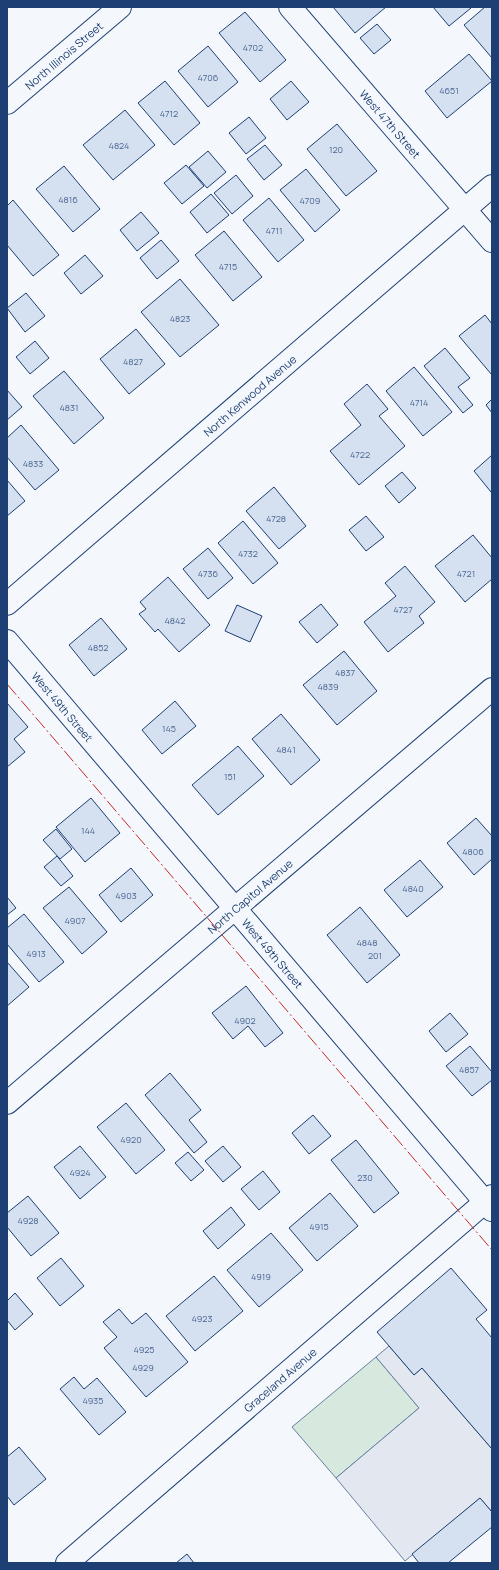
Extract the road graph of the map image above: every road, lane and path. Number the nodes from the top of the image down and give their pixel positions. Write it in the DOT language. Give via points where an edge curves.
graph roads {
  1 [pos="120,7"];
  2 [pos="290,7"];
  3 [pos="7,103"];
  4 [pos="492,186"];
  5 [pos="465,209"];
  6 [pos="492,241"];
  7 [pos="7,604"];
  8 [pos="7,641"];
  9 [pos="492,689"];
  10 [pos="236,908"];
  11 [pos="7,1103"];
  12 [pos="490,1203"];
  13 [pos="67,1563"];
  1 -- 3 [label="street, North Illinois Street"];
  2 -- 5 [label="street, West 47th Street"];
  4 -- 5 [label="street, North Kenwood Avenue"];
  5 -- 6 [label="street, West 47th Street"];
  5 -- 7 [label="street, North Kenwood Avenue"];
  8 -- 10 [label="street, West 49th Street"];
  9 -- 10 [label="street, North Capitol Avenue"];
  10 -- 11 [label="street, North Capitol Avenue"];
  10 -- 12 [label="street, West 49th Street"];
  12 -- 13 [label="street, Graceland Avenue"];
}
